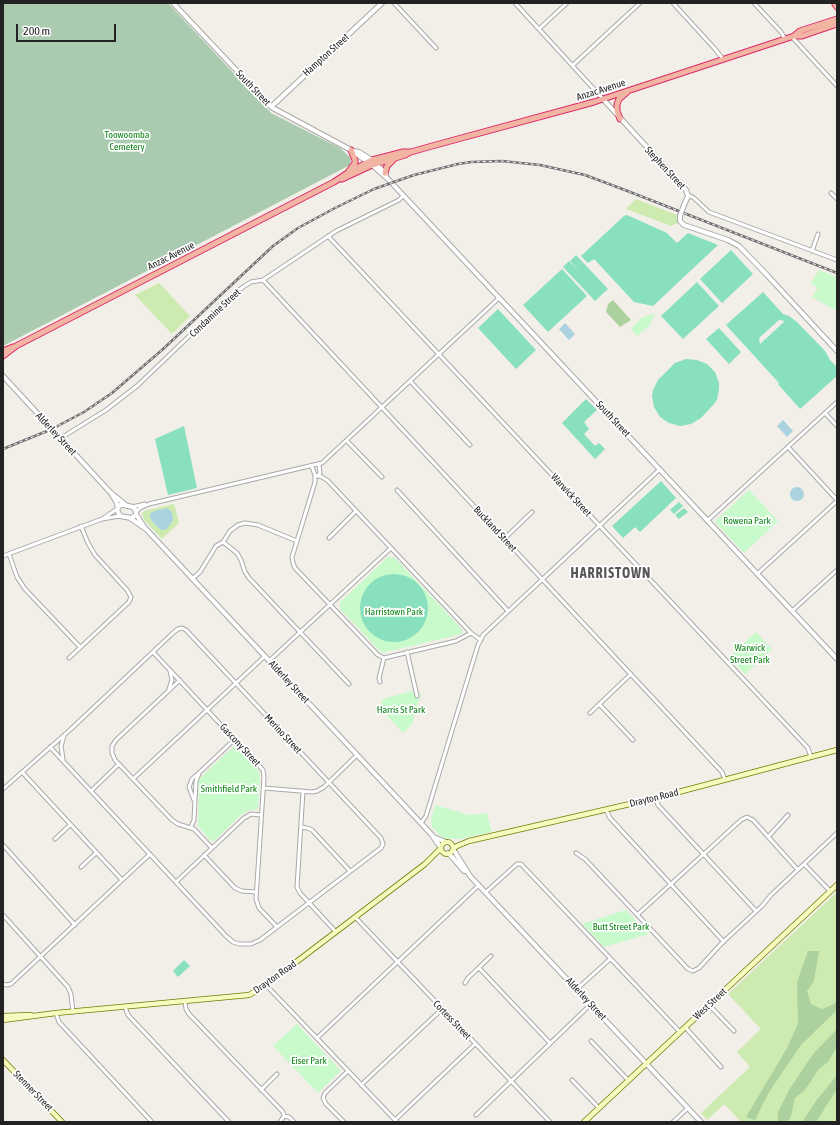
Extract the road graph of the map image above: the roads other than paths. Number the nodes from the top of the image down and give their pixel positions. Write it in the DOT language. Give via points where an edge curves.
graph roads {
  1 [pos="173,3"];
  2 [pos="382,3"];
  3 [pos="394,3"];
  4 [pos="516,3"];
  5 [pos="567,3"];
  6 [pos="640,3"];
  7 [pos="673,3"];
  8 [pos="754,3"];
  9 [pos="837,17"];
  10 [pos="837,24"];
  11 [pos="540,28"];
  12 [pos="793,36"];
  13 [pos="785,39"];
  14 [pos="436,48"];
  15 [pos="723,59"];
  16 [pos="573,65"];
  17 [pos="837,86"];
  18 [pos="633,89"];
  19 [pos="603,99"];
  20 [pos="271,107"];
  21 [pos="620,119"];
  22 [pos="351,150"];
  23 [pos="411,152"];
  24 [pos="394,158"];
  25 [pos="372,163"];
  26 [pos="349,172"];
  27 [pos="385,173"];
  28 [pos="388,179"];
  29 [pos="334,182"];
  30 [pos="831,193"];
  31 [pos="688,195"];
  32 [pos="403,196"];
  33 [pos="837,200"];
  34 [pos="818,234"];
  35 [pos="328,236"];
  36 [pos="812,251"];
  37 [pos="837,260"];
  38 [pos="263,280"];
  39 [pos="499,298"];
  40 [pos="16,346"];
  41 [pos="3,351"];
  42 [pos="837,351"];
  43 [pos="439,354"];
  44 [pos="3,356"];
  45 [pos="3,376"];
  46 [pos="410,381"];
  47 [pos="837,402"];
  48 [pos="382,408"];
  49 [pos="825,413"];
  50 [pos="837,426"];
  51 [pos="61,438"];
  52 [pos="347,441"];
  53 [pos="470,445"];
  54 [pos="788,447"];
  55 [pos="319,465"];
  56 [pos="312,466"];
  57 [pos="660,470"];
  58 [pos="317,475"];
  59 [pos="382,477"];
  60 [pos="397,490"];
  61 [pos="110,492"];
  62 [pos="837,501"];
  63 [pos="149,504"];
  64 [pos="127,506"];
  65 [pos="132,507"];
  66 [pos="118,508"];
  67 [pos="356,511"];
  68 [pos="532,512"];
  69 [pos="136,513"];
  70 [pos="121,516"];
  71 [pos="130,518"];
  72 [pos="102,519"];
  73 [pos="707,521"];
  74 [pos="81,526"];
  75 [pos="599,526"];
  76 [pos="146,529"];
  77 [pos="329,538"];
  78 [pos="504,538"];
  79 [pos="297,541"];
  80 [pos="223,542"];
  81 [pos="391,548"];
  82 [pos="9,554"];
  83 [pos="3,556"];
  84 [pos="837,570"];
  85 [pos="757,574"];
  86 [pos="192,579"];
  87 [pos="542,579"];
  88 [pos="330,605"];
  89 [pos="508,611"];
  90 [pos="792,611"];
  91 [pos="300,632"];
  92 [pos="471,633"];
  93 [pos="481,640"];
  94 [pos="80,647"];
  95 [pos="153,652"];
  96 [pos="408,652"];
  97 [pos="265,656"];
  98 [pos="69,658"];
  99 [pos="384,658"];
  100 [pos="837,659"];
  101 [pos="270,661"];
  102 [pos="169,668"];
  103 [pos="631,674"];
  104 [pos="180,680"];
  105 [pos="380,682"];
  106 [pos="236,683"];
  107 [pos="349,684"];
  108 [pos="167,692"];
  109 [pos="417,696"];
  110 [pos="599,704"];
  111 [pos="208,710"];
  112 [pos="590,713"];
  113 [pos="66,733"];
  114 [pos="236,740"];
  115 [pos="633,740"];
  116 [pos="50,747"];
  117 [pos="837,750"];
  118 [pos="357,755"];
  119 [pos="811,757"];
  120 [pos="66,764"];
  121 [pos="119,764"];
  122 [pos="201,771"];
  123 [pos="22,772"];
  124 [pos="133,779"];
  125 [pos="725,780"];
  126 [pos="329,782"];
  127 [pos="264,788"];
  128 [pos="3,789"];
  129 [pos="91,791"];
  130 [pos="303,791"];
  131 [pos="656,798"];
  132 [pos="194,800"];
  133 [pos="606,810"];
  134 [pos="262,815"];
  135 [pos="788,816"];
  136 [pos="421,823"];
  137 [pos="70,825"];
  138 [pos="191,827"];
  139 [pos="301,827"];
  140 [pos="837,833"];
  141 [pos="432,835"];
  142 [pos="768,837"];
  143 [pos="55,839"];
  144 [pos="469,841"];
  145 [pos="448,842"];
  146 [pos="3,845"];
  147 [pos="212,848"];
  148 [pos="441,848"];
  149 [pos="453,849"];
  150 [pos="96,852"];
  151 [pos="446,853"];
  152 [pos="576,853"];
  153 [pos="150,854"];
  154 [pos="704,854"];
  155 [pos="204,855"];
  156 [pos="429,861"];
  157 [pos="804,864"];
  158 [pos="81,867"];
  159 [pos="798,870"];
  160 [pos="350,871"];
  161 [pos="470,876"];
  162 [pos="122,880"];
  163 [pos="176,882"];
  164 [pos="671,884"];
  165 [pos="479,885"];
  166 [pos="837,885"];
  167 [pos="830,891"];
  168 [pos="256,892"];
  169 [pos="486,892"];
  170 [pos="308,903"];
  171 [pos="756,911"];
  172 [pos="3,915"];
  173 [pos="637,915"];
  174 [pos="355,917"];
  175 [pos="75,925"];
  176 [pos="277,927"];
  177 [pos="336,932"];
  178 [pos="724,942"];
  179 [pos="40,956"];
  180 [pos="491,956"];
  181 [pos="610,959"];
  182 [pos="398,962"];
  183 [pos="479,968"];
  184 [pos="5,984"];
  185 [pos="465,984"];
  186 [pos="266,985"];
  187 [pos="577,989"];
  188 [pos="185,1002"];
  189 [pos="591,1004"];
  190 [pos="709,1005"];
  191 [pos="125,1007"];
  192 [pos="442,1009"];
  193 [pos="73,1012"];
  194 [pos="56,1013"];
  195 [pos="41,1015"];
  196 [pos="3,1016"];
  197 [pos="3,1020"];
  198 [pos="685,1027"];
  199 [pos="680,1032"];
  200 [pos="734,1032"];
  201 [pos="317,1038"];
  202 [pos="591,1041"];
  203 [pos="550,1043"];
  204 [pos="476,1044"];
  205 [pos="3,1060"];
  206 [pos="646,1063"];
  207 [pos="721,1067"];
  208 [pos="348,1071"];
  209 [pos="277,1074"];
  210 [pos="572,1080"];
  211 [pos="628,1080"];
  212 [pos="511,1081"];
  213 [pos="361,1085"];
  214 [pos="261,1090"];
  215 [pos="599,1108"];
  216 [pos="688,1108"];
  217 [pos="476,1115"];
  218 [pos="284,1116"];
  219 [pos="396,1121"];
  220 [pos="62,1122"];
  221 [pos="152,1122"];
  222 [pos="229,1122"];
  223 [pos="280,1122"];
  224 [pos="294,1122"];
  225 [pos="344,1122"];
  226 [pos="550,1122"];
  227 [pos="584,1122"];
  228 [pos="673,1122"];
  229 [pos="702,1122"];
  1 -- 20 [label="street, South Street"];
  2 -- 20 [label="street, Hampton Street"];
  3 -- 14 [label="street"];
  4 -- 11 [label="street, Stephen Street"];
  5 -- 11 [label="street"];
  6 -- 16 [label="street"];
  7 -- 15 [label="street"];
  8 -- 13 [label="street"];
  9 -- 12 [label="highway, Anzac Avenue"];
  10 -- 12 [label="highway, Anzac Avenue" via="802,36"];
  11 -- 16 [label="street, Stephen Street"];
  12 -- 13 [label="highway, Anzac Avenue"];
  12 -- 17 [label="street"];
  13 -- 15 [label="highway, Anzac Avenue"];
  15 -- 18 [label="highway, Anzac Avenue"];
  16 -- 19 [label="street, Stephen Street"];
  18 -- 19 [label="highway, Anzac Avenue"];
  18 -- 21 [label="highway" via="624,94 617,103"];
  19 -- 21 [label="street, Stephen Street"];
  19 -- 23 [label="highway, Anzac Avenue"];
  20 -- 22 [label="street, South Street"];
  21 -- 31 [label="street, Stephen Street"];
  22 -- 25 [label="street, South Street"];
  22 -- 26 [label="highway" via="355,163"];
  23 -- 24 [label="highway, Anzac Avenue"];
  23 -- 25 [label="highway, Anzac Avenue" via="403,152"];
  24 -- 25 [label="highway, Anzac Avenue"];
  24 -- 27 [label="highway"];
  25 -- 26 [label="highway, Anzac Avenue"];
  25 -- 27 [label="street, South Street"];
  25 -- 28 [label="street, South Street"];
  25 -- 29 [label="highway, Anzac Avenue"];
  26 -- 29 [label="highway, Anzac Avenue"];
  27 -- 28 [label="street, South Street"];
  28 -- 32 [label="street, South Street"];
  29 -- 40 [label="highway, Anzac Avenue"];
  30 -- 33 [label="street"];
  31 -- 36 [label="street" via="709,212"];
  31 -- 42 [label="street, Stephen Street, bridge" via="680,221 739,246"];
  32 -- 35 [label="street, Condamine Street"];
  32 -- 39 [label="street, South Street"];
  34 -- 36 [label="street"];
  35 -- 38 [label="street, Condamine Street"];
  35 -- 43 [label="street, Warwick Street"];
  36 -- 37 [label="street"];
  38 -- 48 [label="street, Buckland Street"];
  38 -- 51 [label="street, Condamine Street" via="251,282 239,290 137,386 106,410"];
  39 -- 43 [label="street"];
  39 -- 57 [label="street, South Street"];
  40 -- 41 [label="highway, Anzac Avenue"];
  40 -- 44 [label="highway, Anzac Avenue"];
  43 -- 46 [label="street"];
  43 -- 75 [label="street, Warwick Street"];
  45 -- 51 [label="street, Alderley Street"];
  46 -- 48 [label="street"];
  46 -- 53 [label="street"];
  47 -- 49 [label="street"];
  48 -- 52 [label="street"];
  48 -- 78 [label="street, Buckland Street"];
  49 -- 50 [label="street"];
  49 -- 54 [label="street"];
  51 -- 61 [label="street, Alderley Street"];
  52 -- 55 [label="street"];
  52 -- 59 [label="street"];
  54 -- 62 [label="street"];
  54 -- 73 [label="street"];
  55 -- 56 [label="street"];
  55 -- 58 [label="street" via="320,473"];
  56 -- 58 [label="street"];
  56 -- 63 [label="street"];
  57 -- 73 [label="street, South Street"];
  57 -- 75 [label="street"];
  58 -- 67 [label="street" via="328,481"];
  58 -- 79 [label="street"];
  60 -- 89 [label="street"];
  61 -- 64 [label="street, Alderley Street"];
  61 -- 66 [label="street, Alderley Street"];
  62 -- 85 [label="street"];
  63 -- 65 [label="street"];
  63 -- 69 [label="street"];
  64 -- 65 [label="street"];
  64 -- 66 [label="street" via="121,505"];
  65 -- 69 [label="street"];
  66 -- 70 [label="street"];
  66 -- 72 [label="street"];
  67 -- 77 [label="street"];
  67 -- 81 [label="street"];
  68 -- 78 [label="street"];
  69 -- 71 [label="street"];
  69 -- 76 [label="street, Alderley Street"];
  70 -- 71 [label="street"];
  70 -- 72 [label="street"];
  71 -- 76 [label="street, Alderley Street"];
  72 -- 74 [label="street"];
  73 -- 85 [label="street, South Street"];
  74 -- 82 [label="street"];
  74 -- 94 [label="street" via="95,555 131,597 129,602"];
  75 -- 87 [label="street"];
  75 -- 119 [label="street, Warwick Street" via="808,748"];
  76 -- 86 [label="street, Alderley Street"];
  78 -- 87 [label="street, Buckland Street"];
  79 -- 80 [label="street" via="258,525 245,523 230,531"];
  79 -- 88 [label="street" via="292,557 295,568"];
  80 -- 86 [label="street" via="216,546 204,567"];
  80 -- 91 [label="street" via="237,553 249,578"];
  81 -- 88 [label="street"];
  81 -- 92 [label="street"];
  82 -- 83 [label="street"];
  82 -- 94 [label="street" via="25,589"];
  84 -- 90 [label="street"];
  85 -- 90 [label="street, South Street"];
  86 -- 97 [label="street, Alderley Street"];
  87 -- 89 [label="street"];
  87 -- 103 [label="street, Buckland Street"];
  88 -- 91 [label="street"];
  88 -- 99 [label="street" via="378,655"];
  89 -- 93 [label="street"];
  90 -- 100 [label="street, South Street"];
  91 -- 101 [label="street"];
  91 -- 107 [label="street"];
  92 -- 93 [label="street"];
  92 -- 96 [label="street" via="456,641"];
  93 -- 136 [label="street" via="426,817"];
  94 -- 98 [label="street"];
  95 -- 102 [label="street, Gascony Street"];
  95 -- 106 [label="street, Merino Street" via="182,628"];
  95 -- 113 [label="street"];
  96 -- 99 [label="street"];
  96 -- 109 [label="street"];
  97 -- 101 [label="street, Alderley Street"];
  97 -- 106 [label="street"];
  99 -- 105 [label="street" via="378,678"];
  101 -- 118 [label="street, Alderley Street"];
  102 -- 104 [label="street, Gascony Street"];
  102 -- 108 [label="street" via="172,680"];
  103 -- 110 [label="street"];
  103 -- 125 [label="street, Buckland Street" via="722,772"];
  104 -- 108 [label="street"];
  104 -- 111 [label="street, Gascony Street"];
  106 -- 111 [label="street"];
  106 -- 126 [label="street, Merino Street"];
  108 -- 121 [label="street" via="114,742 112,753"];
  110 -- 112 [label="street"];
  110 -- 115 [label="street"];
  111 -- 114 [label="street, Gascony Street"];
  111 -- 124 [label="street"];
  113 -- 116 [label="street"];
  113 -- 120 [label="street" via="61,750"];
  114 -- 122 [label="street"];
  114 -- 127 [label="street, Gascony Street" via="262,768"];
  116 -- 120 [label="street"];
  116 -- 123 [label="street"];
  117 -- 119 [label="main road, Drayton Road"];
  118 -- 126 [label="street"];
  118 -- 136 [label="street, Alderley Street"];
  119 -- 125 [label="main road, Drayton Road"];
  120 -- 129 [label="street"];
  121 -- 124 [label="street"];
  121 -- 129 [label="street"];
  122 -- 132 [label="street" via="197,779"];
  122 -- 132 [label="street" via="190,782 189,789"];
  123 -- 128 [label="street"];
  123 -- 137 [label="street"];
  124 -- 138 [label="street" via="172,820"];
  125 -- 131 [label="main road, Drayton Road"];
  126 -- 130 [label="street" via="317,791"];
  126 -- 160 [label="street, Merino Street" via="383,842 380,848"];
  127 -- 130 [label="street"];
  127 -- 134 [label="street, Gascony Street"];
  129 -- 153 [label="street"];
  130 -- 139 [label="street"];
  131 -- 133 [label="main road, Drayton Road"];
  131 -- 154 [label="street" via="658,805"];
  132 -- 138 [label="street" via="194,820"];
  133 -- 144 [label="main road, Drayton Road"];
  133 -- 164 [label="street" via="610,818"];
  134 -- 147 [label="street" via="246,816"];
  134 -- 168 [label="street, Gascony Street"];
  135 -- 142 [label="street"];
  136 -- 141 [label="street, Alderley Street"];
  137 -- 143 [label="street"];
  137 -- 150 [label="street"];
  138 -- 147 [label="street"];
  139 -- 160 [label="street" via="312,830"];
  139 -- 170 [label="street" via="297,885 300,894"];
  140 -- 157 [label="street"];
  141 -- 145 [label="street, Alderley Street"];
  141 -- 148 [label="street, Alderley Street"];
  142 -- 154 [label="street" via="747,817"];
  142 -- 159 [label="street"];
  144 -- 145 [label="main road, Drayton Road"];
  144 -- 149 [label="main road, Drayton Road"];
  145 -- 148 [label="main road" via="442,844"];
  145 -- 149 [label="main road"];
  146 -- 175 [label="street"];
  147 -- 155 [label="street"];
  148 -- 151 [label="main road"];
  148 -- 156 [label="main road, Drayton Road"];
  149 -- 151 [label="main road"];
  149 -- 161 [label="street, Alderley Street"];
  150 -- 158 [label="street"];
  150 -- 162 [label="street"];
  151 -- 156 [label="main road, Drayton Road"];
  151 -- 161 [label="street, Alderley Street"];
  152 -- 173 [label="street" via="585,859"];
  153 -- 162 [label="street"];
  153 -- 163 [label="street"];
  154 -- 164 [label="street"];
  154 -- 171 [label="street"];
  155 -- 163 [label="street"];
  155 -- 168 [label="street" via="235,888"];
  156 -- 174 [label="main road, Drayton Road"];
  157 -- 159 [label="street"];
  157 -- 167 [label="street"];
  159 -- 171 [label="street"];
  160 -- 170 [label="street"];
  161 -- 165 [label="street, Alderley Street"];
  162 -- 175 [label="street"];
  163 -- 176 [label="street" via="228,938 236,943 245,945 257,941"];
  164 -- 173 [label="street"];
  164 -- 178 [label="street"];
  165 -- 169 [label="street, Alderley Street"];
  165 -- 182 [label="street"];
  166 -- 167 [label="main road, West Street"];
  167 -- 190 [label="main road, West Street"];
  168 -- 176 [label="street, Gascony Street" via="259,908"];
  169 -- 181 [label="street" via="516,864 521,864"];
  169 -- 187 [label="street, Alderley Street"];
  170 -- 176 [label="street"];
  170 -- 177 [label="street"];
  171 -- 178 [label="street"];
  172 -- 179 [label="street"];
  173 -- 178 [label="street" via="688,969 693,971"];
  174 -- 177 [label="main road, Drayton Road"];
  174 -- 182 [label="street, Cortess Street"];
  175 -- 179 [label="street"];
  177 -- 186 [label="main road, Drayton Road"];
  179 -- 184 [label="street" via="11,984"];
  179 -- 193 [label="street" via="70,989"];
  180 -- 183 [label="street"];
  181 -- 187 [label="street"];
  181 -- 199 [label="street"];
  182 -- 192 [label="street, Cortess Street"];
  182 -- 201 [label="street"];
  183 -- 185 [label="street"];
  183 -- 203 [label="street"];
  186 -- 188 [label="main road, Drayton Road" via="249,995"];
  186 -- 201 [label="street"];
  187 -- 189 [label="street, Alderley Street"];
  188 -- 191 [label="main road, Drayton Road"];
  188 -- 214 [label="street" via="189,1014"];
  189 -- 203 [label="street"];
  189 -- 206 [label="street, Alderley Street"];
  190 -- 198 [label="main road, West Street"];
  190 -- 200 [label="street"];
  191 -- 193 [label="main road, Drayton Road"];
  191 -- 222 [label="street" via="128,1015"];
  192 -- 204 [label="street, Cortess Street"];
  192 -- 213 [label="street"];
  193 -- 194 [label="main road, Drayton Road"];
  194 -- 195 [label="main road, Drayton Road"];
  194 -- 221 [label="street" via="58,1022"];
  195 -- 196 [label="main road, Drayton Road"];
  195 -- 197 [label="main road, Drayton Road"];
  198 -- 199 [label="main road, West Street"];
  198 -- 207 [label="street"];
  199 -- 206 [label="main road, West Street"];
  201 -- 208 [label="street"];
  202 -- 211 [label="street"];
  203 -- 212 [label="street"];
  204 -- 212 [label="street, Cortess Street"];
  204 -- 219 [label="street"];
  205 -- 220 [label="main road, Stenner Street"];
  206 -- 211 [label="main road, West Street"];
  206 -- 216 [label="street, Alderley Street"];
  208 -- 213 [label="street"];
  208 -- 225 [label="street" via="323,1098"];
  209 -- 214 [label="street"];
  210 -- 215 [label="street"];
  211 -- 215 [label="main road, West Street"];
  212 -- 217 [label="street"];
  212 -- 226 [label="street, Cortess Street"];
  213 -- 219 [label="street"];
  214 -- 218 [label="street"];
  215 -- 227 [label="main road, West Street"];
  216 -- 228 [label="street"];
  216 -- 229 [label="street, Alderley Street"];
  218 -- 223 [label="street"];
  218 -- 224 [label="street"];
}
